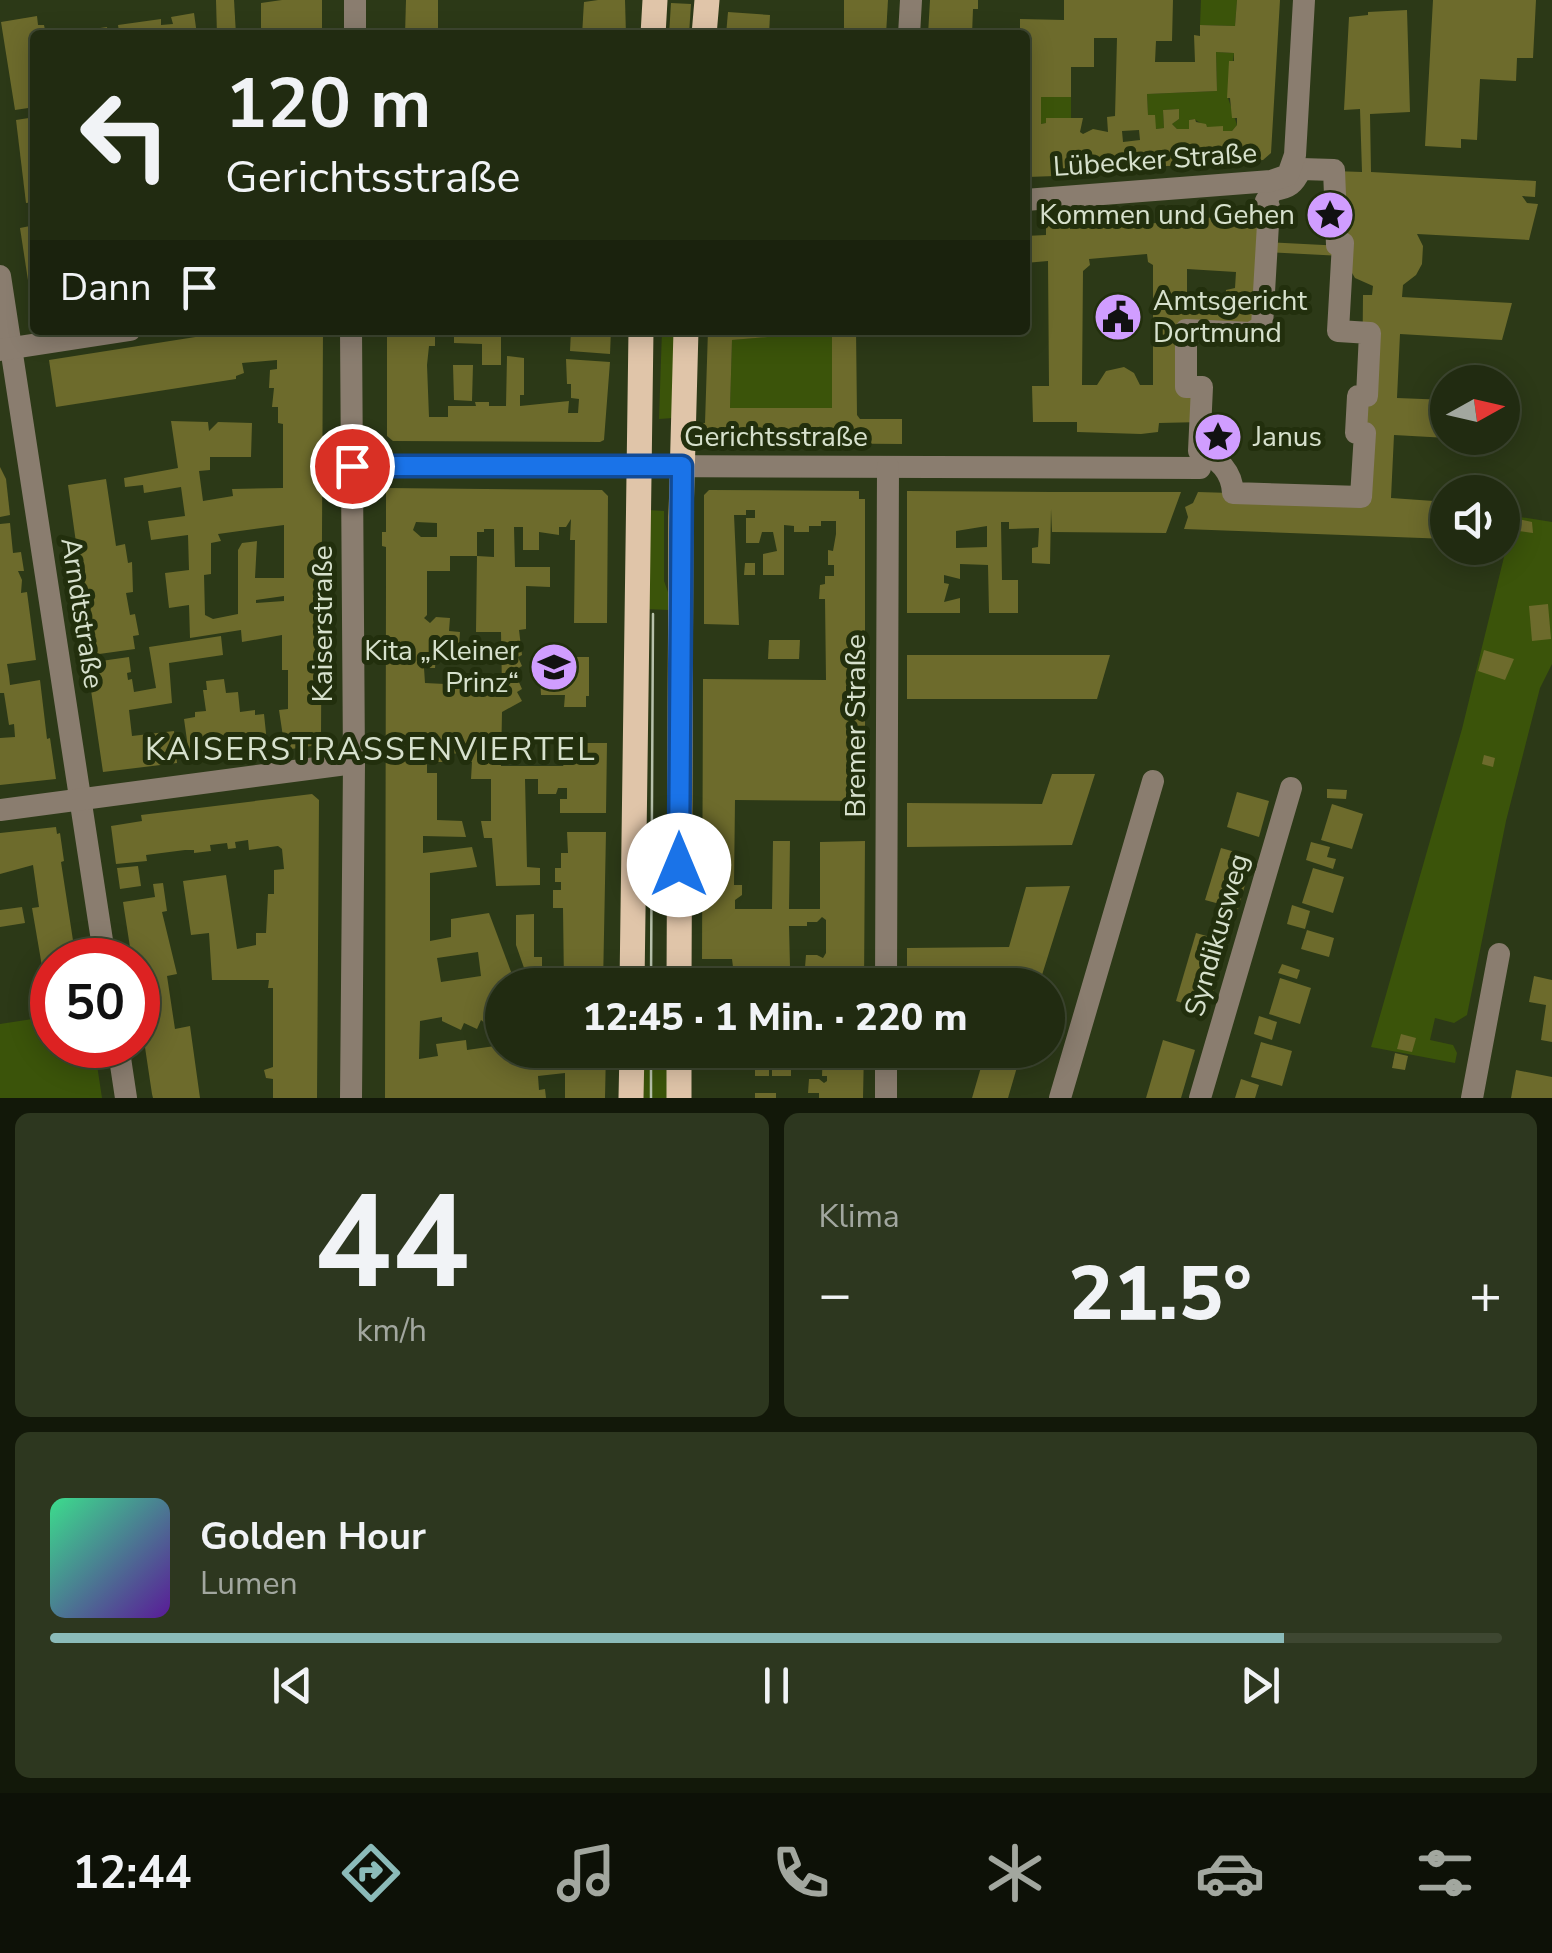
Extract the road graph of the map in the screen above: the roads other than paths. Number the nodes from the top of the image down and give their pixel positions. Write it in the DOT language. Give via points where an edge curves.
graph roads {
  1 [pos="355,0"];
  2 [pos="655,0"];
  3 [pos="707,0"];
  4 [pos="912,0"];
  5 [pos="1304,0"];
  6 [pos="356,30"];
  7 [pos="653,30"];
  8 [pos="704,30"];
  9 [pos="909,30"];
  10 [pos="1030,200"];
  11 [pos="0,276"];
  12 [pos="97,335"];
  13 [pos="351,335"];
  14 [pos="641,335"];
  15 [pos="686,335"];
  16 [pos="5,349"];
  17 [pos="352,466"];
  18 [pos="637,466"];
  19 [pos="682,466"];
  20 [pos="888,468"];
  21 [pos="1200,468"];
  22 [pos="1232,493"];
  23 [pos="354,763"];
  24 [pos="1153,781"];
  25 [pos="1291,788"];
  26 [pos="82,800"];
  27 [pos="0,810"];
  28 [pos="102,938"];
  29 [pos="1499,954"];
  30 [pos="632,968"];
  31 [pos="679,968"];
  32 [pos="886,968"];
  33 [pos="121,1068"];
  34 [pos="632,1068"];
  35 [pos="678,1068"];
  36 [pos="886,1068"];
  37 [pos="126,1098"];
  38 [pos="351,1098"];
  39 [pos="631,1098"];
  40 [pos="678,1098"];
  41 [pos="886,1098"];
  42 [pos="1060,1098"];
  43 [pos="1200,1098"];
  44 [pos="1472,1098"];
  1 -- 6 [label="street"];
  2 -- 7 [label="main road"];
  3 -- 8 [label="main road"];
  4 -- 9 [label="street"];
  5 -- 10 [label="street, Lübecker Straße" via="1295,155 1288,174 1271,181"];
  11 -- 16 [label="street, Arndtstraße"];
  12 -- 16 [label="street"];
  13 -- 17 [label="street, Kaiserstraße"];
  14 -- 18 [label="main road"];
  15 -- 19 [label="main road"];
  16 -- 26 [label="street, Arndtstraße"];
  17 -- 18 [label="street, Gerichtsstraße"];
  17 -- 23 [label="street, Kaiserstraße"];
  18 -- 19 [label="street, Gerichtsstraße"];
  18 -- 30 [label="main road"];
  19 -- 20 [label="street, Gerichtsstraße"];
  19 -- 31 [label="main road"];
  20 -- 21 [label="street, Gerichtsstraße"];
  20 -- 32 [label="street, Bremer Straße"];
  22 -- 22 [label="street" via="1361,497 1358,396 1366,396 1370,333 1338,331 1343,243 1337,245 1334,170 1301,169 1294,183 1272,190 1266,201 1262,326 1252,333 1186,330 1186,386 1202,387 1199,451 1226,470"];
  23 -- 26 [label="street"];
  23 -- 38 [label="street, Kaiserstraße"];
  24 -- 42 [label="street"];
  25 -- 43 [label="street, Syndikusweg"];
  26 -- 27 [label="street"];
  26 -- 28 [label="street, Arndtstraße"];
  29 -- 44 [label="street"];
  33 -- 37 [label="street"];
  34 -- 39 [label="main road"];
  35 -- 40 [label="main road"];
  36 -- 41 [label="street"];
}
